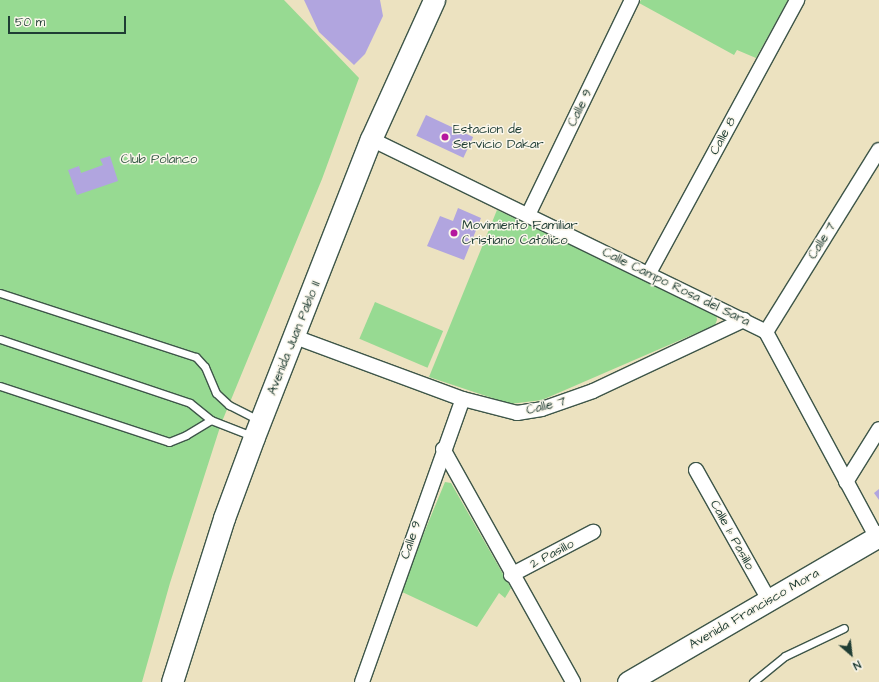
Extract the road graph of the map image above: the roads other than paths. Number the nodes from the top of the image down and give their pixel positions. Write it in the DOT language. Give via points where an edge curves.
graph roads {
  1 [pos="434,0"];
  2 [pos="632,0"];
  3 [pos="797,0"];
  4 [pos="371,139"];
  5 [pos="879,150"];
  6 [pos="528,215"];
  7 [pos="649,273"];
  8 [pos="0,293"];
  9 [pos="744,320"];
  10 [pos="766,332"];
  11 [pos="295,337"];
  12 [pos="0,339"];
  13 [pos="0,386"];
  14 [pos="463,399"];
  15 [pos="211,420"];
  16 [pos="257,429"];
  17 [pos="879,429"];
  18 [pos="443,449"];
  19 [pos="696,470"];
  20 [pos="846,482"];
  21 [pos="593,532"];
  22 [pos="878,539"];
  23 [pos="511,575"];
  24 [pos="769,600"];
  25 [pos="844,628"];
  26 [pos="172,682"];
  27 [pos="362,682"];
  28 [pos="573,682"];
  29 [pos="628,682"];
  30 [pos="753,682"];
  1 -- 4 [label="street, Avenida Juan Pablo II"];
  2 -- 6 [label="street, Calle 9"];
  3 -- 7 [label="street, Calle 8"];
  4 -- 6 [label="street, Calle Campo Rosa del Sara"];
  4 -- 11 [label="street, Avenida Juan Pablo II"];
  5 -- 10 [label="street, Calle 7"];
  6 -- 7 [label="street, Calle Campo Rosa del Sara"];
  7 -- 9 [label="street, Calle Campo Rosa del Sara"];
  8 -- 16 [label="lane" via="196,356 205,367 216,393"];
  9 -- 10 [label="street, Calle Campo Rosa del Sara"];
  9 -- 14 [label="street, Calle 7" via="593,392 542,409 516,413"];
  10 -- 20 [label="street, Calle Campo Rosa del Sara"];
  11 -- 14 [label="street, Calle 7"];
  11 -- 16 [label="street, Avenida Juan Pablo II"];
  12 -- 15 [label="lane" via="190,403"];
  13 -- 15 [label="lane" via="169,442"];
  14 -- 18 [label="street, Calle 9"];
  15 -- 16 [label="lane"];
  16 -- 26 [label="street, Avenida Juan Pablo II" via="224,518"];
  17 -- 20 [label="street"];
  18 -- 23 [label="street"];
  18 -- 27 [label="street, Calle 9"];
  19 -- 24 [label="street, Calle 1º Pasillo"];
  20 -- 22 [label="street, Calle Campo Rosa del Sara"];
  21 -- 23 [label="street, 2 Pasillo"];
  22 -- 24 [label="street, Avenida Francisco Mora"];
  23 -- 28 [label="street"];
  24 -- 29 [label="street, Avenida Francisco Mora"];
  25 -- 30 [label="lane" via="785,656"];
}
